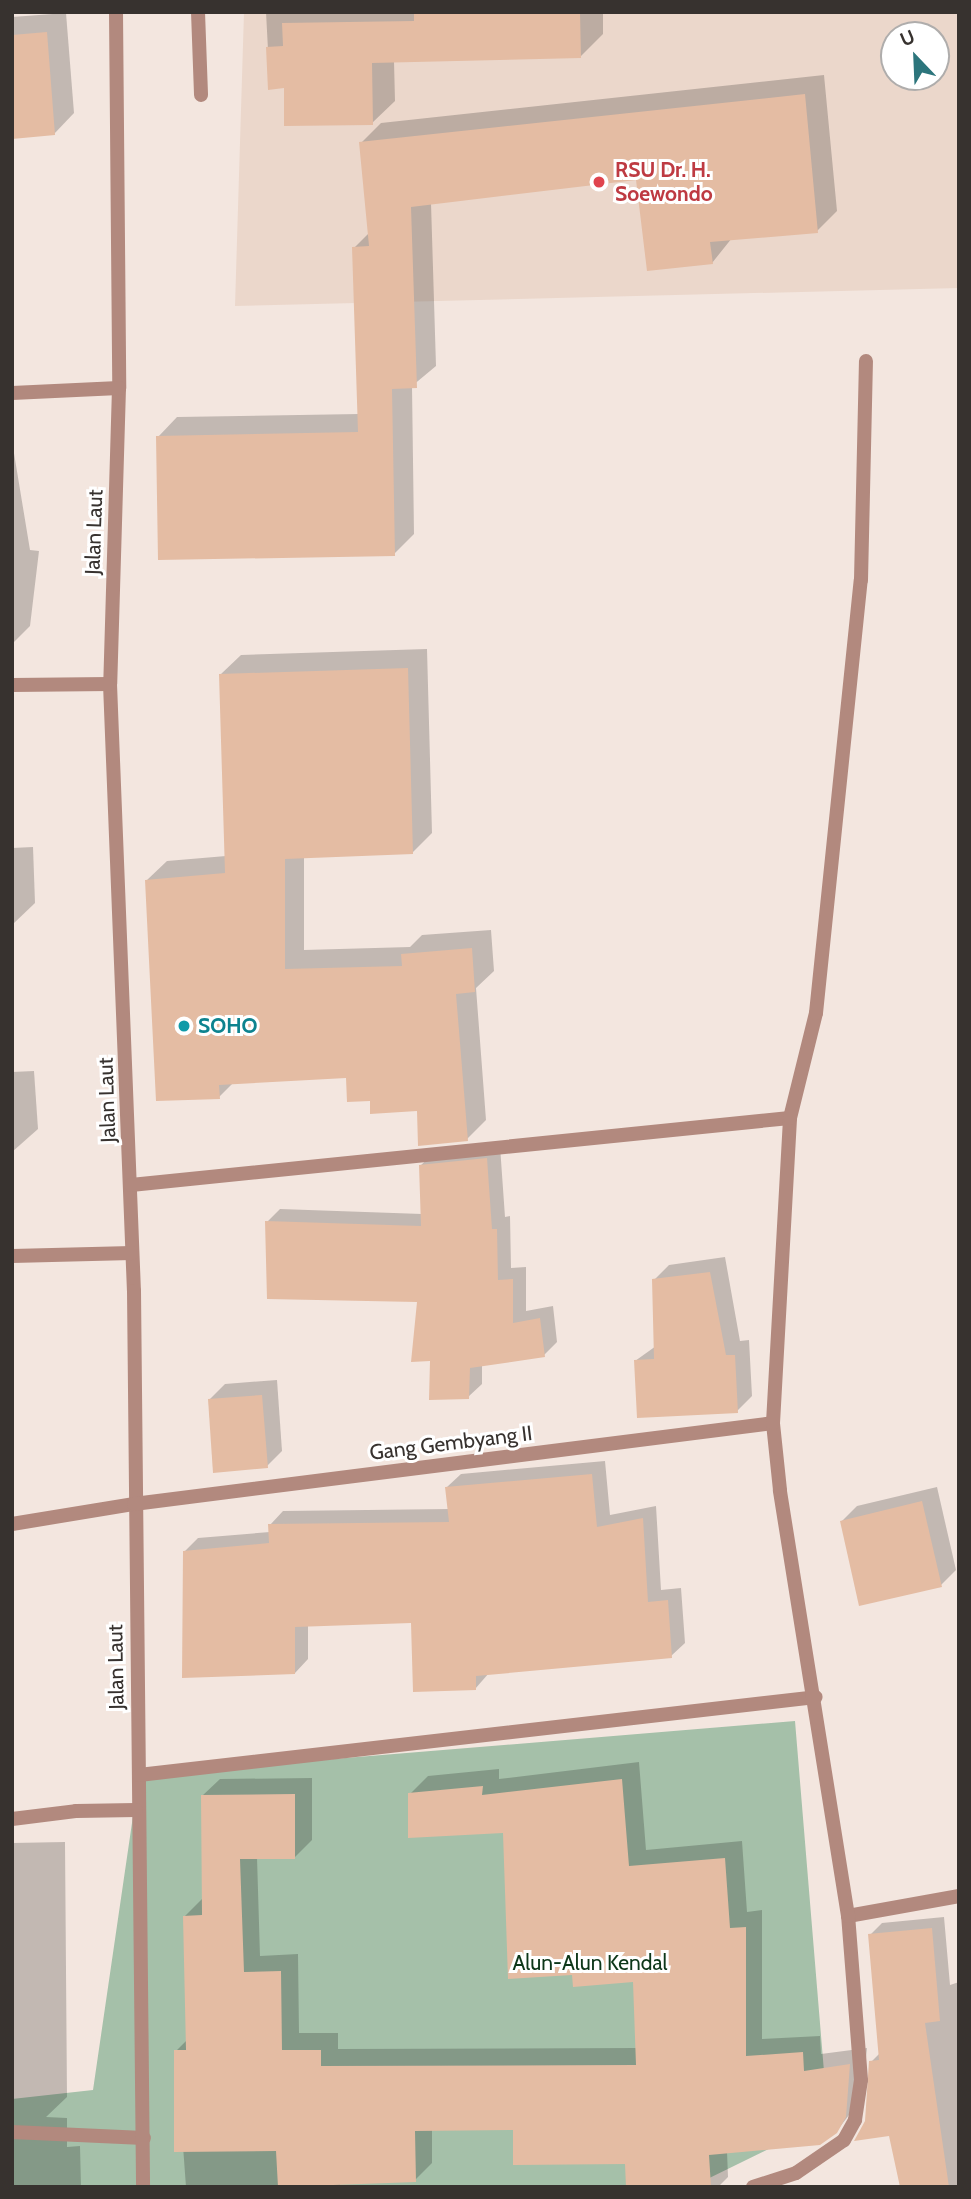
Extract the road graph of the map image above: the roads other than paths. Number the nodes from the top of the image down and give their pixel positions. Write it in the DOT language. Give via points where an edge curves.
graph roads {
  1 [pos="116,12"];
  2 [pos="198,12"];
  3 [pos="201,95"];
  4 [pos="866,361"];
  5 [pos="119,388"];
  6 [pos="12,393"];
  7 [pos="110,684"];
  8 [pos="12,685"];
  9 [pos="790,1118"];
  10 [pos="131,1185"];
  11 [pos="132,1253"];
  12 [pos="12,1255"];
  13 [pos="773,1423"];
  14 [pos="134,1504"];
  15 [pos="12,1524"];
  16 [pos="816,1697"];
  17 [pos="139,1775"];
  18 [pos="136,1810"];
  19 [pos="12,1819"];
  20 [pos="959,1896"];
  21 [pos="848,1916"];
  22 [pos="12,2132"];
  23 [pos="144,2138"];
  24 [pos="143,2187"];
  25 [pos="753,2187"];
  1 -- 5 [label="street, Jalan Laut"];
  2 -- 3 [label="street"];
  4 -- 9 [label="street" via="854,647 816,1013"];
  5 -- 6 [label="street"];
  5 -- 7 [label="street, Jalan Laut"];
  7 -- 8 [label="street"];
  7 -- 10 [label="street, Jalan Laut"];
  9 -- 10 [label="street"];
  9 -- 13 [label="street"];
  10 -- 11 [label="street, Jalan Laut"];
  11 -- 12 [label="street"];
  11 -- 14 [label="street, Jalan Laut"];
  13 -- 14 [label="street, Gang Gembyang II"];
  13 -- 16 [label="street" via="779,1490"];
  14 -- 15 [label="street, Gang Gembyang II"];
  14 -- 17 [label="street, Jalan Laut"];
  16 -- 17 [label="street"];
  16 -- 21 [label="street"];
  17 -- 18 [label="street, Jalan Laut"];
  18 -- 19 [label="street"];
  18 -- 23 [label="street, Jalan Laut"];
  20 -- 21 [label="street"];
  21 -- 25 [label="street" via="861,2080 855,2120 844,2140 827,2154 796,2173"];
  22 -- 23 [label="street"];
  23 -- 24 [label="street, Jalan Laut"];
}
